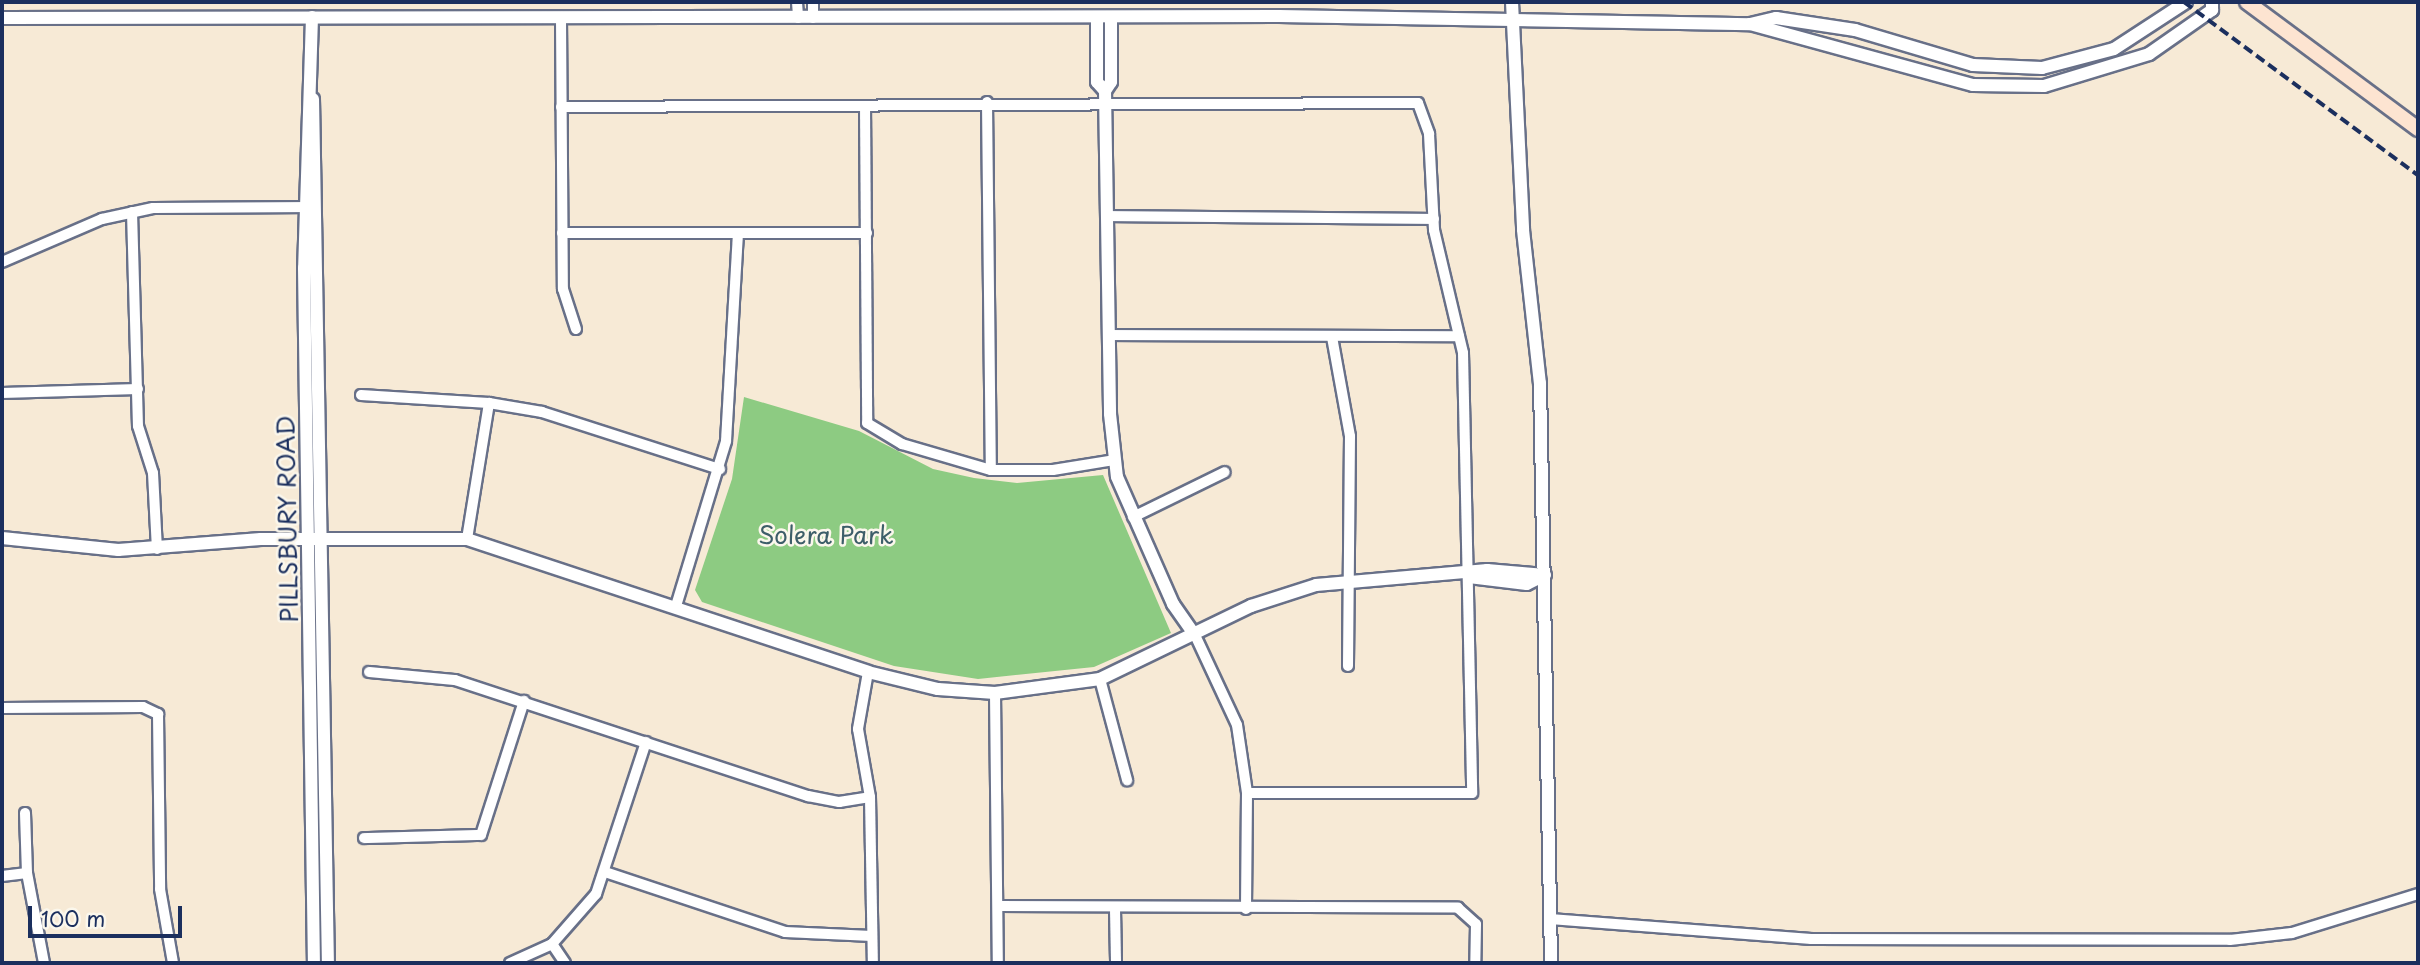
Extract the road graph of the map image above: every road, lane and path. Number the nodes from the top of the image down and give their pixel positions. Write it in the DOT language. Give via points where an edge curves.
graph roads {
  1 [pos="797,2"];
  2 [pos="813,2"];
  3 [pos="1512,2"];
  4 [pos="2186,2"];
  5 [pos="2212,2"];
  6 [pos="2247,2"];
  7 [pos="1097,16"];
  8 [pos="1111,16"];
  9 [pos="312,17"];
  10 [pos="2,18"];
  11 [pos="798,18"];
  12 [pos="813,18"];
  13 [pos="561,19"];
  14 [pos="1512,19"];
  15 [pos="1750,24"];
  16 [pos="1105,96"];
  17 [pos="987,102"];
  18 [pos="865,106"];
  19 [pos="561,107"];
  20 [pos="2418,129"];
  21 [pos="311,207"];
  22 [pos="132,212"];
  23 [pos="1107,216"];
  24 [pos="1434,219"];
  25 [pos="562,233"];
  26 [pos="738,233"];
  27 [pos="867,233"];
  28 [pos="2,262"];
  29 [pos="576,329"];
  30 [pos="1108,335"];
  31 [pos="1459,336"];
  32 [pos="1332,337"];
  33 [pos="138,389"];
  34 [pos="2,393"];
  35 [pos="361,395"];
  36 [pos="489,403"];
  37 [pos="1115,460"];
  38 [pos="720,469"];
  39 [pos="991,470"];
  40 [pos="1225,472"];
  41 [pos="1133,517"];
  42 [pos="2,538"];
  43 [pos="314,539"];
  44 [pos="467,539"];
  45 [pos="157,549"];
  46 [pos="1545,575"];
  47 [pos="1469,576"];
  48 [pos="1353,579"];
  49 [pos="676,606"];
  50 [pos="1195,635"];
  51 [pos="1348,666"];
  52 [pos="369,672"];
  53 [pos="868,672"];
  54 [pos="1100,679"];
  55 [pos="995,693"];
  56 [pos="524,701"];
  57 [pos="2,708"];
  58 [pos="646,742"];
  59 [pos="1127,780"];
  60 [pos="1247,793"];
  61 [pos="870,797"];
  62 [pos="25,813"];
  63 [pos="364,838"];
  64 [pos="605,872"];
  65 [pos="27,873"];
  66 [pos="2,876"];
  67 [pos="2418,894"];
  68 [pos="998,906"];
  69 [pos="1115,909"];
  70 [pos="1246,909"];
  71 [pos="1550,919"];
  72 [pos="872,936"];
  73 [pos="552,944"];
  74 [pos="44,963"];
  75 [pos="173,963"];
  76 [pos="314,963"];
  77 [pos="328,963"];
  78 [pos="510,963"];
  79 [pos="565,963"];
  80 [pos="873,963"];
  81 [pos="998,963"];
  82 [pos="1116,963"];
  83 [pos="1475,963"];
  84 [pos="1551,963"];
  1 -- 11 [label="street"];
  2 -- 12 [label="street"];
  3 -- 14 [label="street"];
  4 -- 15 [label="street" via="2115,49 2042,68 1973,65 1815,21 1776,18"];
  5 -- 15 [label="street" via="2212,10 2149,54 2044,86 1973,85"];
  6 -- 20 [label="main road"];
  7 -- 8 [label="street"];
  7 -- 12 [label="street"];
  7 -- 16 [label="street" via="1097,82"];
  8 -- 14 [label="street"];
  8 -- 16 [label="street" via="1111,82"];
  9 -- 10 [label="street"];
  9 -- 13 [label="street"];
  9 -- 21 [label="street, PILLSBURY ROAD"];
  11 -- 12 [label="street"];
  11 -- 13 [label="street"];
  13 -- 19 [label="street"];
  14 -- 15 [label="street"];
  14 -- 46 [label="street" via="1523,230 1540,383"];
  16 -- 17 [label="street"];
  16 -- 23 [label="street"];
  16 -- 24 [label="street" via="1418,103 1429,134"];
  17 -- 18 [label="street"];
  17 -- 39 [label="street"];
  18 -- 19 [label="street"];
  18 -- 27 [label="street"];
  19 -- 25 [label="street"];
  21 -- 22 [label="street"];
  21 -- 43 [label="street, PILLSBURY ROAD"];
  22 -- 28 [label="street"];
  22 -- 33 [label="street"];
  23 -- 24 [label="street"];
  23 -- 30 [label="street"];
  24 -- 31 [label="street"];
  25 -- 26 [label="street"];
  25 -- 29 [label="street" via="563,289"];
  26 -- 27 [label="street"];
  26 -- 38 [label="street"];
  27 -- 39 [label="street" via="867,423 902,444"];
  30 -- 32 [label="street"];
  30 -- 37 [label="street"];
  31 -- 32 [label="street"];
  31 -- 47 [label="street"];
  32 -- 48 [label="street" via="1350,436"];
  33 -- 34 [label="street"];
  33 -- 45 [label="street" via="138,426 157,503"];
  35 -- 36 [label="street"];
  36 -- 38 [label="street" via="542,412"];
  36 -- 44 [label="street"];
  37 -- 39 [label="street" via="1053,470"];
  37 -- 41 [label="street"];
  38 -- 49 [label="street"];
  40 -- 41 [label="street"];
  41 -- 50 [label="street"];
  42 -- 45 [label="street" via="67,549"];
  43 -- 44 [label="street"];
  43 -- 45 [label="street"];
  43 -- 76 [label="street, PILLSBURY ROAD"];
  43 -- 77 [label="street, PILLSBURY ROAD"];
  44 -- 49 [label="street"];
  46 -- 47 [label="street" via="1527,584"];
  46 -- 71 [label="street"];
  47 -- 48 [label="street"];
  47 -- 60 [label="street" via="1472,793"];
  48 -- 50 [label="street" via="1251,606"];
  48 -- 51 [label="street"];
  49 -- 53 [label="street"];
  50 -- 54 [label="street"];
  50 -- 60 [label="street" via="1237,725"];
  52 -- 56 [label="street" via="435,676"];
  53 -- 55 [label="street" via="938,689"];
  53 -- 61 [label="street" via="858,729"];
  54 -- 55 [label="street"];
  54 -- 59 [label="street"];
  55 -- 68 [label="street"];
  56 -- 58 [label="street"];
  56 -- 63 [label="street" via="481,835"];
  57 -- 75 [label="street" via="143,707 158,715 160,889"];
  58 -- 61 [label="street" via="807,796 839,802"];
  58 -- 64 [label="street"];
  60 -- 70 [label="street"];
  61 -- 72 [label="street"];
  62 -- 65 [label="street"];
  64 -- 72 [label="street" via="785,932"];
  64 -- 73 [label="street" via="585,908"];
  65 -- 66 [label="street"];
  65 -- 74 [label="street"];
  67 -- 71 [label="street" via="2291,933 2230,940 1811,939"];
  68 -- 69 [label="street"];
  68 -- 81 [label="street"];
  69 -- 70 [label="street"];
  69 -- 82 [label="street"];
  70 -- 83 [label="street" via="1458,908 1476,924"];
  71 -- 84 [label="street"];
  72 -- 80 [label="street"];
  73 -- 78 [label="street"];
  73 -- 79 [label="street"];
}
